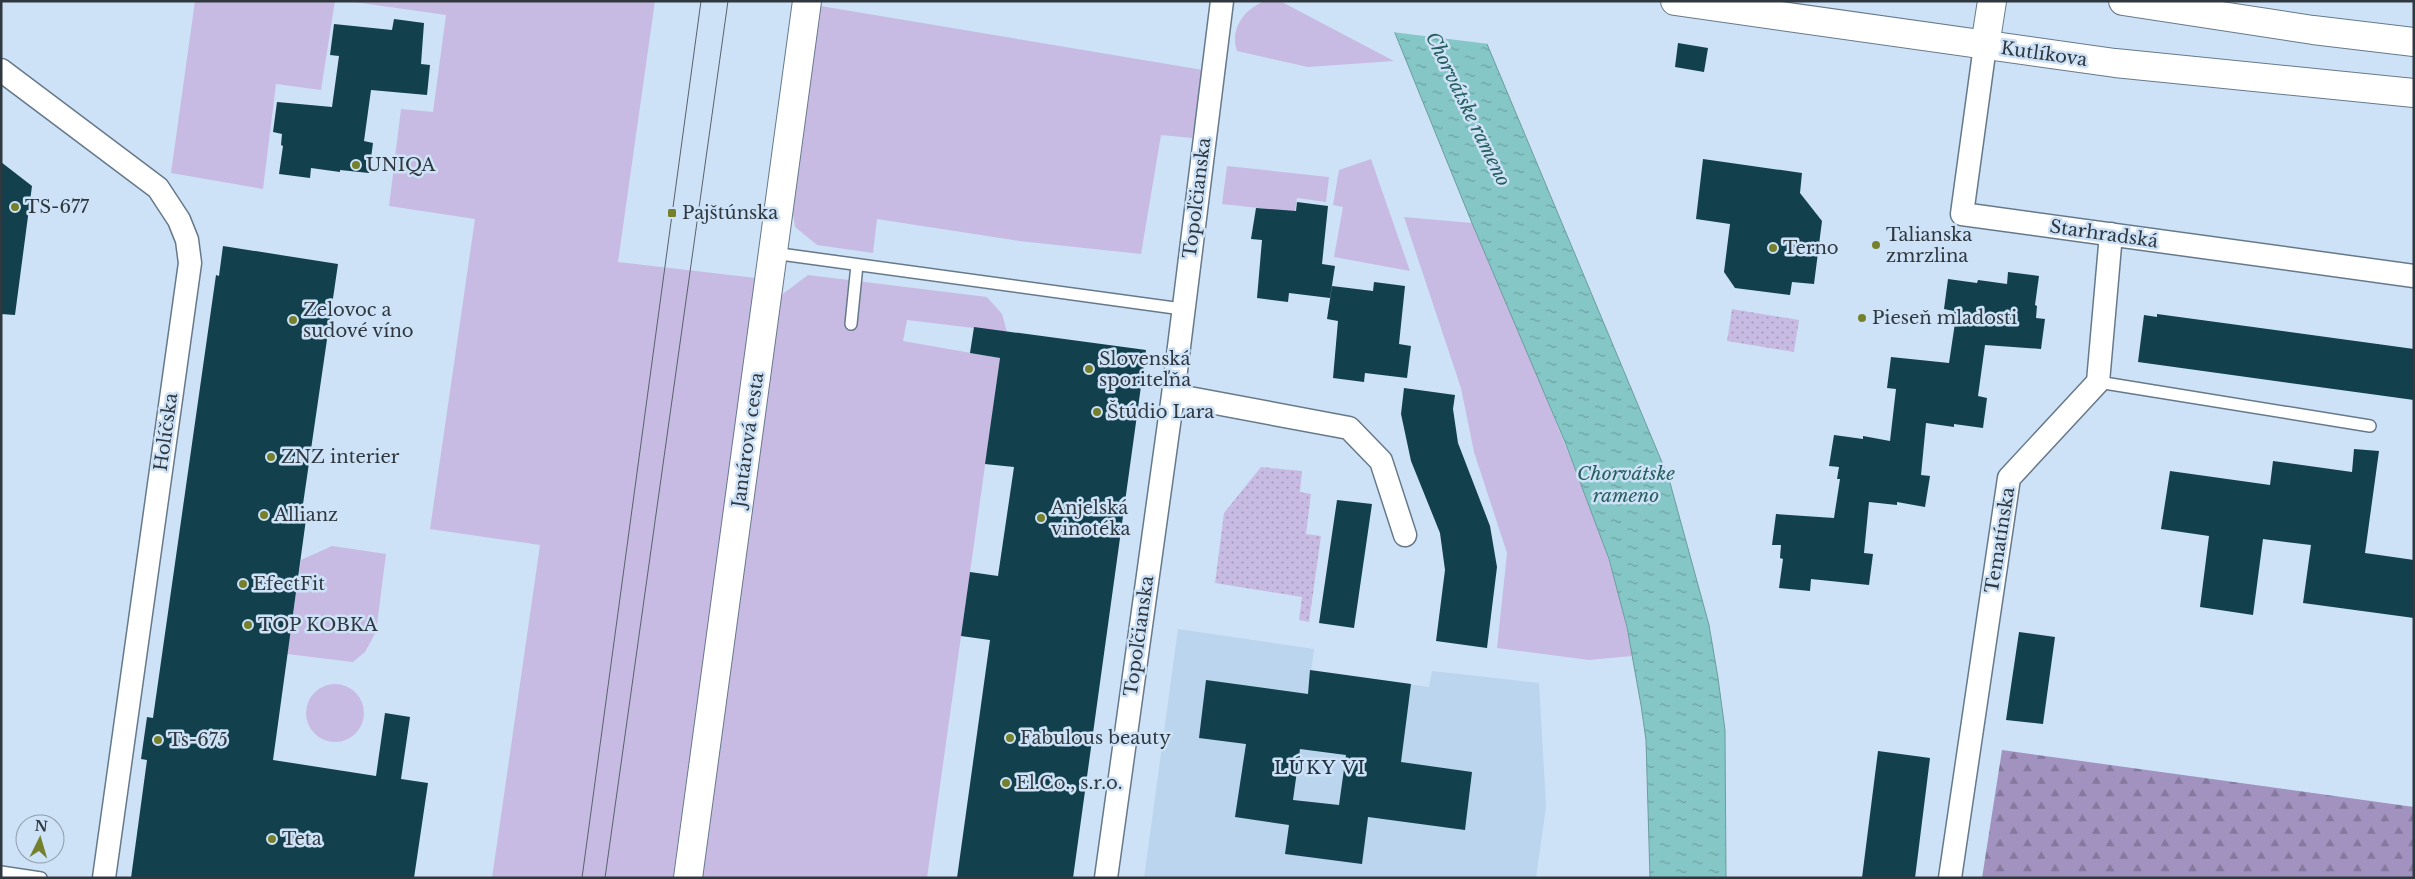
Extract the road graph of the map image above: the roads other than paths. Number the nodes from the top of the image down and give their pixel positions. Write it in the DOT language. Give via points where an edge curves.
graph roads {
  1 [pos="807,1"];
  2 [pos="1222,1"];
  3 [pos="1676,1"];
  4 [pos="1992,1"];
  5 [pos="2128,2"];
  6 [pos="2414,42"];
  7 [pos="1985,46"];
  8 [pos="1,70"];
  9 [pos="2414,93"];
  10 [pos="2111,234"];
  11 [pos="773,254"];
  12 [pos="857,265"];
  13 [pos="2414,276"];
  14 [pos="1182,309"];
  15 [pos="850,324"];
  16 [pos="2098,382"];
  17 [pos="1173,395"];
  18 [pos="2370,426"];
  19 [pos="1405,535"];
  20 [pos="1,872"];
  21 [pos="41,878"];
  22 [pos="104,878"];
  23 [pos="688,878"];
  24 [pos="1106,878"];
  25 [pos="1950,878"];
  1 -- 11 [label="main road, Jantárová cesta"];
  2 -- 14 [label="street, Topoľčianska"];
  3 -- 7 [label="main road, Kutlíkova"];
  4 -- 7 [label="main road"];
  5 -- 6 [label="main road"];
  7 -- 9 [label="main road, Kutlíkova" via="2115,64"];
  7 -- 10 [label="street, Starhradská" via="1962,214"];
  8 -- 22 [label="street, Holíčska" via="158,188 179,220 187,240 190,263"];
  10 -- 13 [label="street, Starhradská"];
  10 -- 16 [label="street"];
  11 -- 12 [label="lane"];
  11 -- 23 [label="main road, Jantárová cesta"];
  12 -- 14 [label="lane"];
  12 -- 15 [label="lane"];
  14 -- 17 [label="street, Topoľčianska"];
  16 -- 18 [label="lane"];
  16 -- 25 [label="street, Tematínska" via="2009,478"];
  17 -- 19 [label="street" via="1349,428 1381,461"];
  17 -- 24 [label="street, Topoľčianska"];
  20 -- 21 [label="lane"];
}
